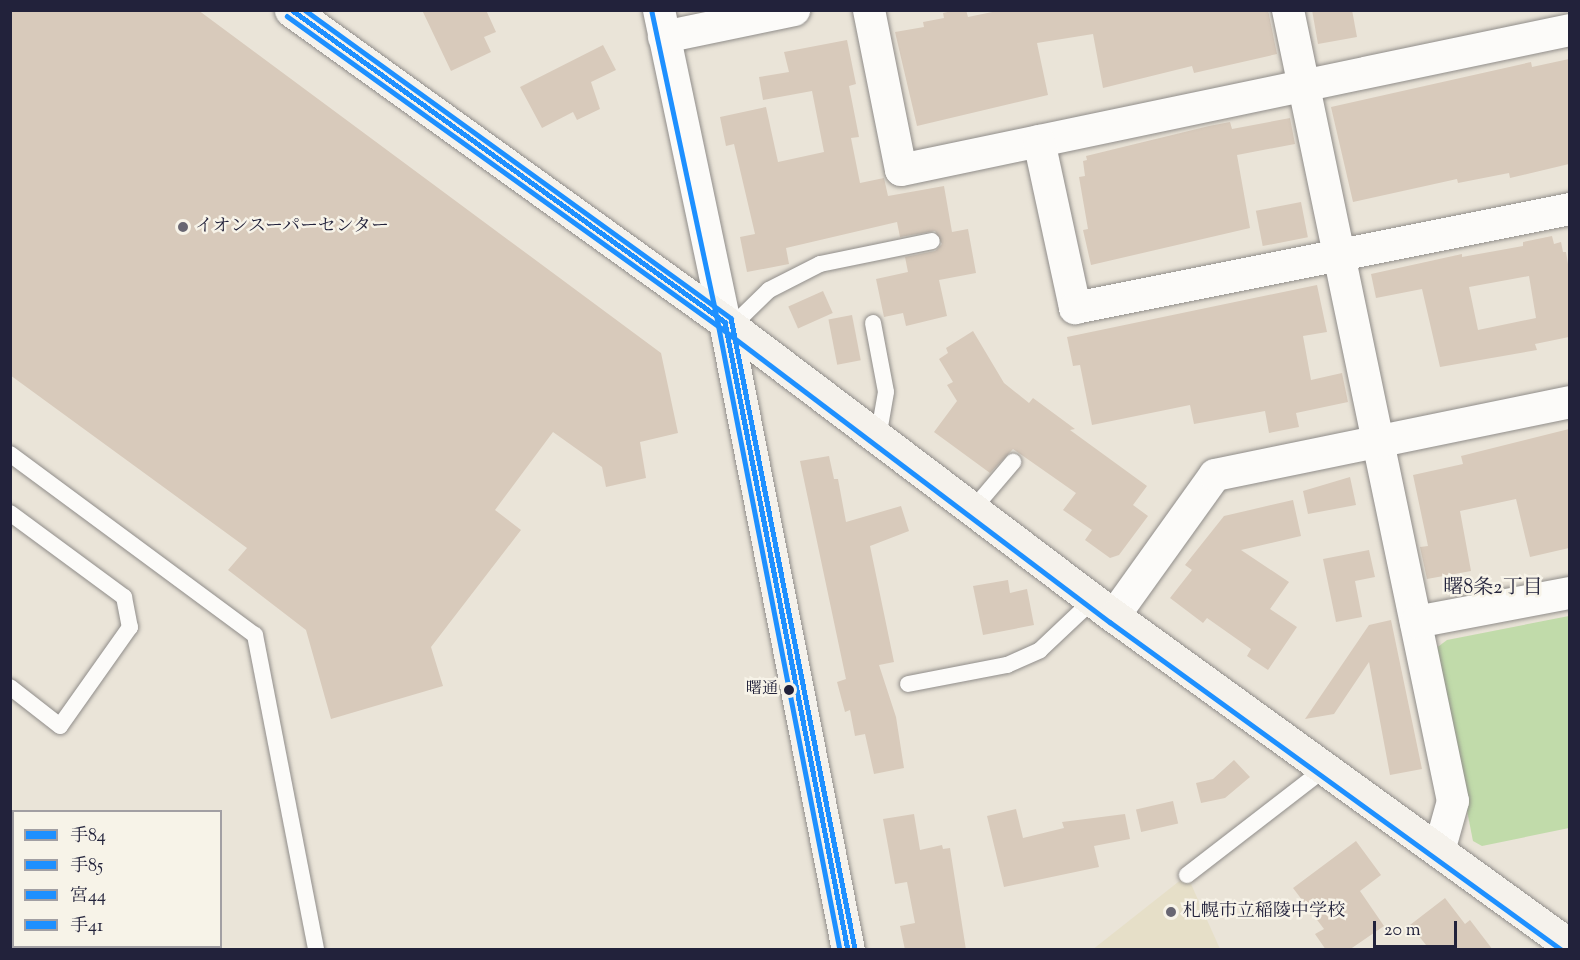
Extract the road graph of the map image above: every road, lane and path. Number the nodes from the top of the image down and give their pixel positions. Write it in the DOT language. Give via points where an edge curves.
graph roads {
  1 [pos="291,10"];
  2 [pos="794,10"];
  3 [pos="869,10"];
  4 [pos="1288,10"];
  5 [pos="662,24"];
  6 [pos="1569,30"];
  7 [pos="1303,86"];
  8 [pos="1039,141"];
  9 [pos="1569,209"];
  10 [pos="932,241"];
  11 [pos="1339,255"];
  12 [pos="873,323"];
  13 [pos="728,325"];
  14 [pos="1569,402"];
  15 [pos="878,438"];
  16 [pos="1378,441"];
  17 [pos="10,454"];
  18 [pos="1013,462"];
  19 [pos="973,509"];
  20 [pos="10,513"];
  21 [pos="1569,593"];
  22 [pos="1104,608"];
  23 [pos="1416,622"];
  24 [pos="908,684"];
  25 [pos="10,687"];
  26 [pos="1324,769"];
  27 [pos="1439,851"];
  28 [pos="1187,875"];
  29 [pos="1569,946"];
  30 [pos="316,950"];
  31 [pos="848,950"];
  1 -- 13 [label="street"];
  2 -- 5 [label="street"];
  3 -- 8 [label="street" via="901,170"];
  4 -- 7 [label="street"];
  5 -- 13 [label="street"];
  6 -- 7 [label="street"];
  7 -- 8 [label="street"];
  7 -- 11 [label="street"];
  8 -- 11 [label="street" via="1075,308"];
  9 -- 11 [label="street"];
  10 -- 13 [label="lane" via="820,264 769,290"];
  11 -- 16 [label="street"];
  12 -- 15 [label="lane" via="886,392"];
  13 -- 15 [label="street"];
  13 -- 31 [label="street"];
  14 -- 16 [label="street"];
  15 -- 19 [label="street"];
  16 -- 22 [label="street" via="1215,475"];
  16 -- 23 [label="street"];
  17 -- 30 [label="lane" via="255,635"];
  18 -- 19 [label="lane"];
  19 -- 22 [label="street"];
  20 -- 25 [label="lane" via="124,597 129,627 60,726"];
  21 -- 23 [label="street"];
  22 -- 24 [label="lane" via="1040,650 1007,665"];
  22 -- 26 [label="street"];
  23 -- 27 [label="street" via="1453,801"];
  26 -- 27 [label="street"];
  26 -- 28 [label="lane"];
  27 -- 29 [label="street"];
}
